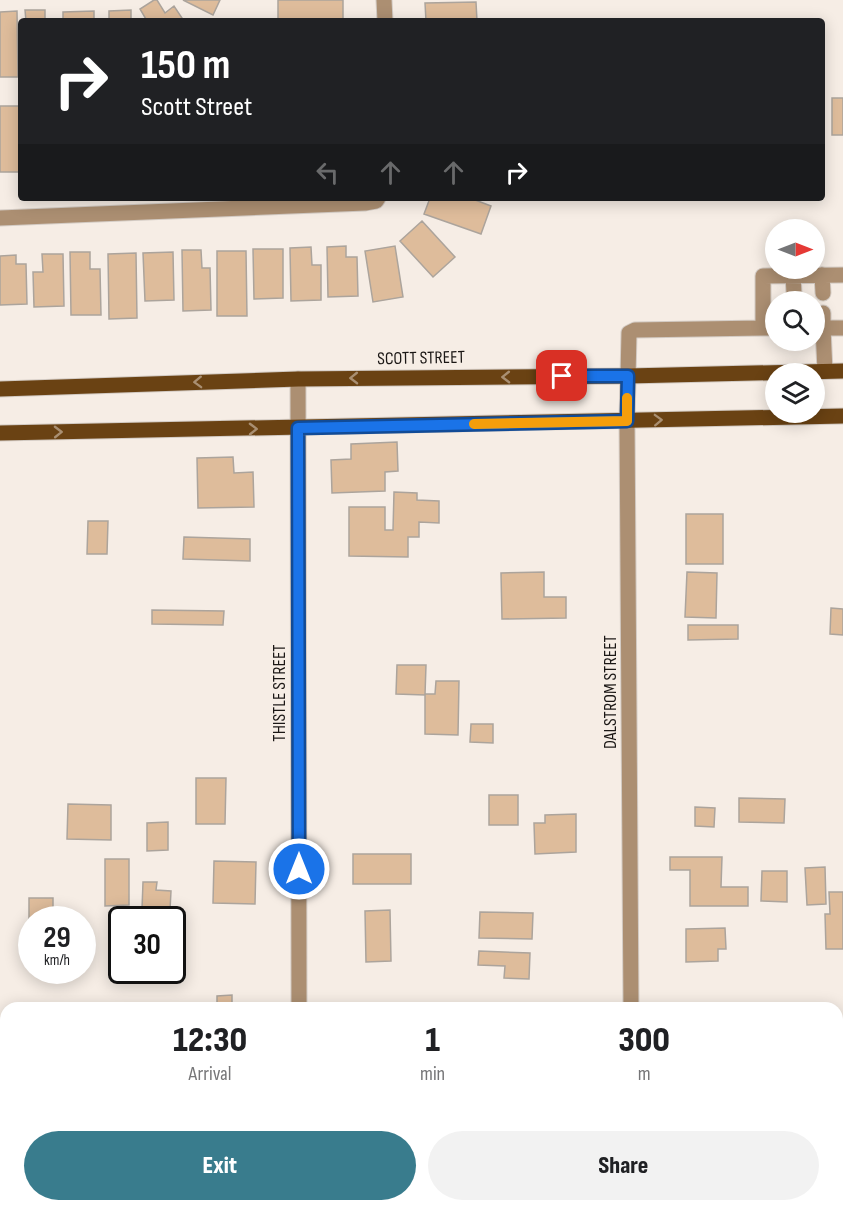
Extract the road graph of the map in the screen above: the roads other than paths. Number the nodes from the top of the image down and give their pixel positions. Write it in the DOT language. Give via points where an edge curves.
graph roads {
  1 [pos="384,0"];
  2 [pos="385,18"];
  3 [pos="376,201"];
  4 [pos="0,218"];
  5 [pos="825,275"];
  6 [pos="843,275"];
  7 [pos="765,276"];
  8 [pos="765,293"];
  9 [pos="825,324"];
  10 [pos="765,328"];
  11 [pos="843,328"];
  12 [pos="825,371"];
  13 [pos="843,371"];
  14 [pos="765,373"];
  15 [pos="628,376"];
  16 [pos="298,379"];
  17 [pos="0,389"];
  18 [pos="843,416"];
  19 [pos="627,421"];
  20 [pos="298,428"];
  21 [pos="0,433"];
  22 [pos="299,1002"];
  23 [pos="632,1002"];
  1 -- 2 [label="street"];
  3 -- 4 [label="street"];
  5 -- 6 [label="street"];
  7 -- 8 [label="street"];
  9 -- 11 [label="street"];
  10 -- 15 [label="street, DALSTROM STREET" via="634,330 629,333"];
  12 -- 13 [label="main road, SCOTT STREET"];
  14 -- 15 [label="main road, SCOTT STREET"];
  15 -- 16 [label="main road, SCOTT STREET, one-way"];
  15 -- 19 [label="street, DALSTROM STREET"];
  16 -- 17 [label="main road, SCOTT STREET, one-way"];
  16 -- 20 [label="street, THISTLE STREET"];
  19 -- 18 [label="main road, one-way"];
  19 -- 20 [label="main road"];
  19 -- 23 [label="street, DALSTROM STREET"];
  21 -- 20 [label="main road, one-way"];
  20 -- 22 [label="street, THISTLE STREET"];
}
